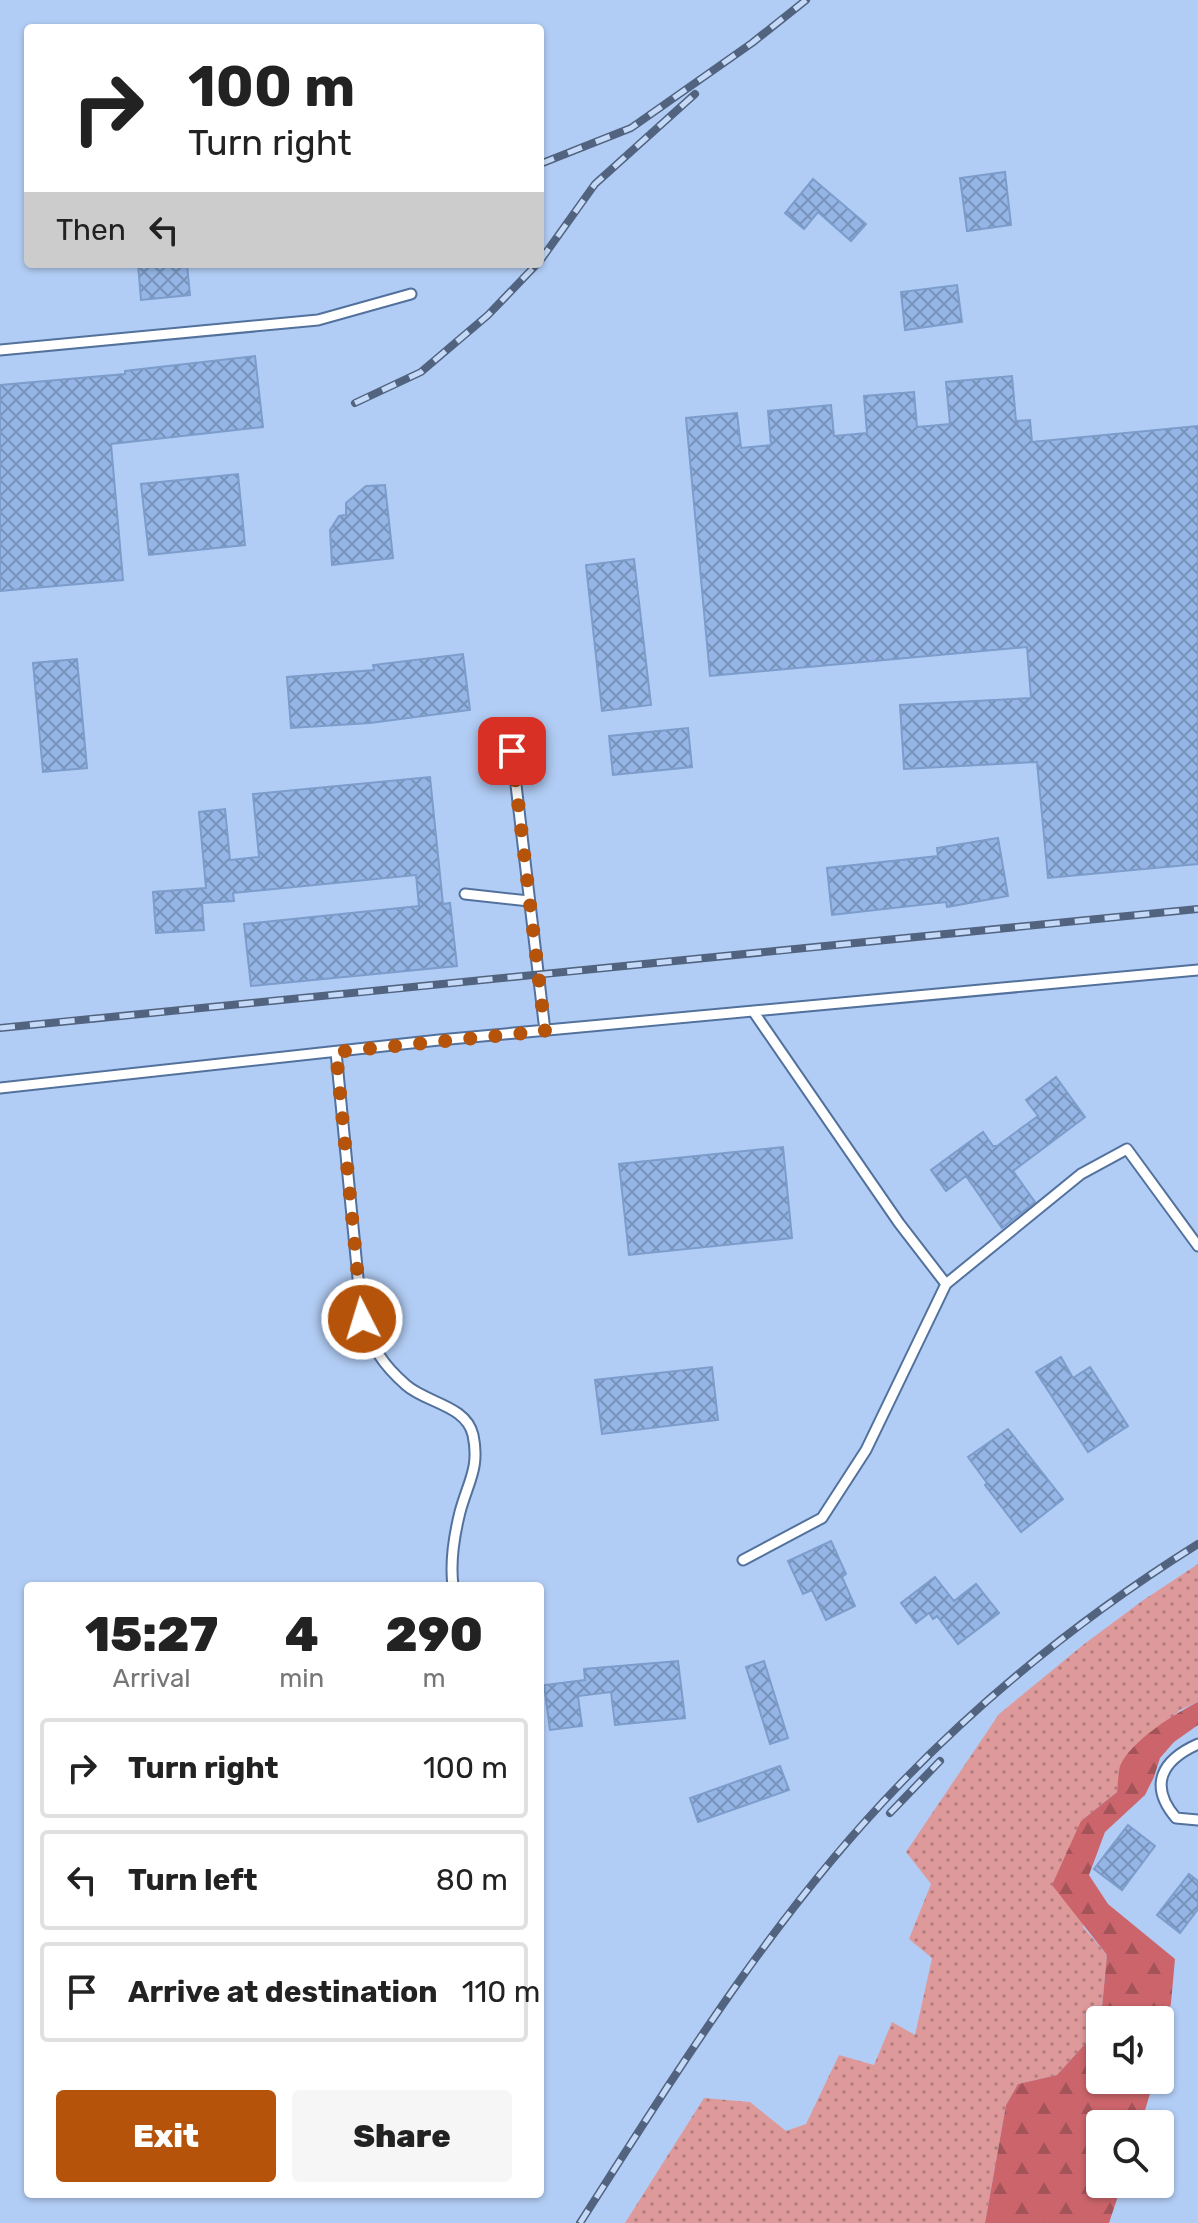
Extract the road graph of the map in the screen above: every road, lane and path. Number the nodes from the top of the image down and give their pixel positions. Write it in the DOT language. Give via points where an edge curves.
graph roads {
  1 [pos="411,294"];
  2 [pos="0,350"];
  3 [pos="512,751"];
  4 [pos="465,894"];
  5 [pos="529,901"];
  6 [pos="1198,970"];
  7 [pos="753,1011"];
  8 [pos="545,1031"];
  9 [pos="336,1052"];
  10 [pos="0,1088"];
  11 [pos="1198,1246"];
  12 [pos="946,1284"];
  13 [pos="743,1560"];
  14 [pos="453,1582"];
  15 [pos="1198,1744"];
  16 [pos="1198,1820"];
  1 -- 2 [label="lane" via="318,320"];
  3 -- 5 [label="lane"];
  4 -- 5 [label="lane"];
  5 -- 8 [label="lane"];
  6 -- 7 [label="lane"];
  7 -- 8 [label="lane"];
  7 -- 12 [label="lane"];
  8 -- 9 [label="lane"];
  9 -- 10 [label="lane"];
  9 -- 14 [label="lane" via="362,1319 376,1353 408,1387 458,1411 472,1430 477,1461 459,1514"];
  11 -- 12 [label="lane" via="1127,1149 1081,1174"];
  12 -- 13 [label="lane" via="866,1450 822,1518"];
  15 -- 16 [label="lane" via="1171,1760 1161,1782 1167,1807 1176,1818"];
}
